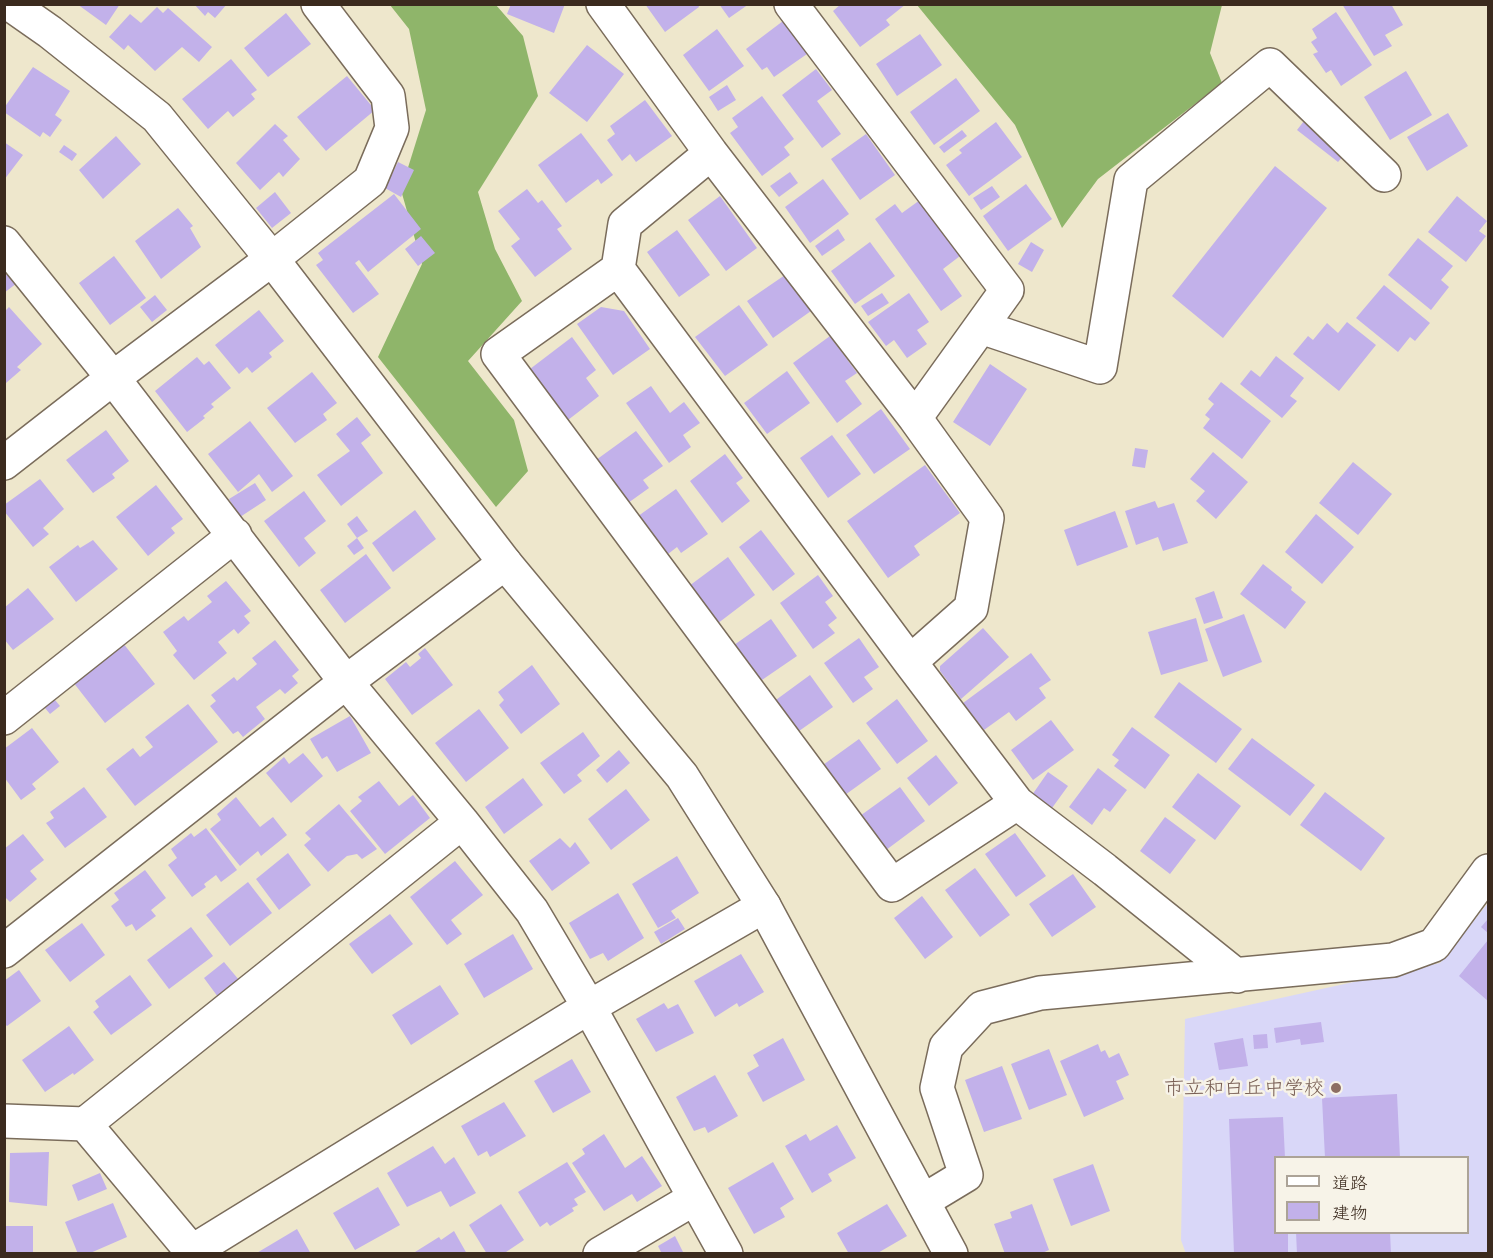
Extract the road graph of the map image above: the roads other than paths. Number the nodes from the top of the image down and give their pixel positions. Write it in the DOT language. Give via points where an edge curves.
graph roads {
  1 [pos="10,4"];
  2 [pos="318,4"];
  3 [pos="603,4"];
  4 [pos="791,4"];
  5 [pos="711,153"];
  6 [pos="1384,175"];
  7 [pos="4,243"];
  8 [pos="272,259"];
  9 [pos="618,269"];
  10 [pos="981,327"];
  11 [pos="113,378"];
  12 [pos="915,418"];
  13 [pos="4,463"];
  14 [pos="235,535"];
  15 [pos="505,563"];
  16 [pos="910,662"];
  17 [pos="346,682"];
  18 [pos="4,718"];
  19 [pos="1017,803"];
  20 [pos="462,822"];
  21 [pos="1488,871"];
  22 [pos="764,906"];
  23 [pos="4,951"];
  24 [pos="1237,976"];
  25 [pos="589,1007"];
  26 [pos="4,1121"];
  27 [pos="85,1124"];
  28 [pos="695,1198"];
  29 [pos="923,1202"];
  30 [pos="191,1253"];
  31 [pos="600,1254"];
  32 [pos="726,1254"];
  33 [pos="951,1254"];
  1 -- 8 [label="street" via="157,117"];
  2 -- 8 [label="street" via="388,96 392,128 370,181"];
  3 -- 5 [label="street"];
  4 -- 10 [label="street" via="1007,290"];
  5 -- 9 [label="street" via="625,224"];
  5 -- 12 [label="street"];
  6 -- 10 [label="street" via="1270,65 1131,180 1100,367"];
  7 -- 11 [label="street"];
  8 -- 11 [label="street"];
  8 -- 15 [label="street"];
  9 -- 16 [label="street"];
  9 -- 19 [label="street" via="498,354 871,857 892,885"];
  10 -- 12 [label="street"];
  11 -- 13 [label="street"];
  11 -- 14 [label="street"];
  12 -- 16 [label="street" via="987,518 971,608"];
  14 -- 17 [label="street"];
  14 -- 18 [label="street"];
  15 -- 17 [label="street"];
  15 -- 22 [label="street" via="682,776"];
  16 -- 19 [label="street"];
  17 -- 20 [label="street"];
  17 -- 23 [label="street"];
  19 -- 24 [label="street"];
  20 -- 25 [label="street" via="532,910"];
  20 -- 27 [label="street"];
  21 -- 24 [label="street" via="1434,945 1393,960"];
  22 -- 25 [label="street"];
  22 -- 29 [label="street"];
  24 -- 29 [label="street" via="1040,993 982,1008 946,1047 937,1088 966,1175"];
  25 -- 28 [label="street"];
  25 -- 30 [label="street"];
  26 -- 27 [label="street"];
  27 -- 30 [label="street"];
  28 -- 31 [label="street"];
  28 -- 32 [label="street"];
  29 -- 33 [label="street"];
}
